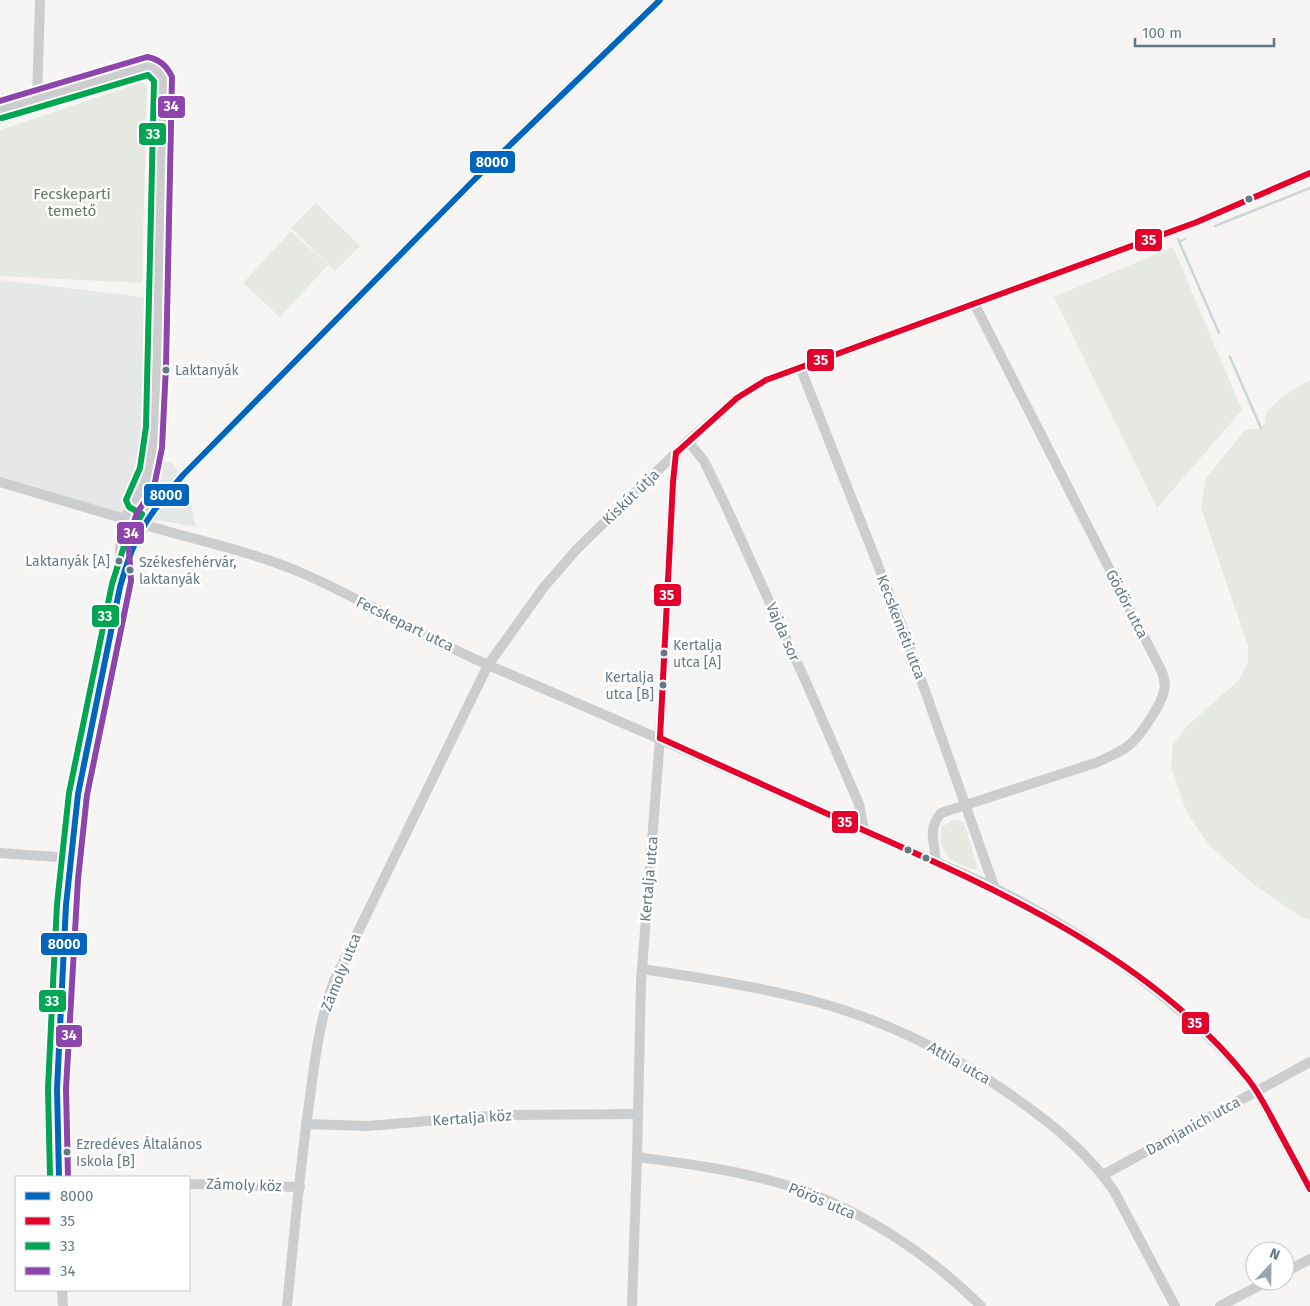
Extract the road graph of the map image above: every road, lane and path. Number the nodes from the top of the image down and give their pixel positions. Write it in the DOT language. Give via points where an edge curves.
graph roads {
  1 [pos="40,0"];
  2 [pos="660,0"];
  3 [pos="37,99"];
  4 [pos="0,110"];
  5 [pos="1310,174"];
  6 [pos="975,305"];
  7 [pos="800,368"];
  8 [pos="688,441"];
  9 [pos="676,453"];
  10 [pos="0,482"];
  11 [pos="134,500"];
  12 [pos="154,511"];
  13 [pos="124,524"];
  14 [pos="145,525"];
  15 [pos="139,535"];
  16 [pos="122,579"];
  17 [pos="488,665"];
  18 [pos="660,738"];
  19 [pos="965,805"];
  20 [pos="864,830"];
  21 [pos="0,853"];
  22 [pos="71,858"];
  23 [pos="935,861"];
  24 [pos="995,889"];
  25 [pos="642,969"];
  26 [pos="1310,1062"];
  27 [pos="1257,1091"];
  28 [pos="638,1114"];
  29 [pos="306,1124"];
  30 [pos="638,1156"];
  31 [pos="1103,1175"];
  32 [pos="59,1176"];
  33 [pos="190,1184"];
  34 [pos="300,1187"];
  35 [pos="1310,1189"];
  36 [pos="1310,1259"];
  37 [pos="1295,1267"];
  38 [pos="62,1291"];
  39 [pos="1249,1291"];
  40 [pos="63,1306"];
  41 [pos="287,1306"];
  42 [pos="632,1306"];
  43 [pos="981,1306"];
  44 [pos="1175,1306"];
  45 [pos="1220,1306"];
  1 -- 3 [label="street"];
  2 -- 12 [label="street" via="476,178 183,475"];
  3 -- 4 [label="street"];
  3 -- 11 [label="street" via="148,66 160,72 163,79 155,416 151,465"];
  5 -- 6 [label="street, Kiskút útja" via="1197,222"];
  6 -- 7 [label="street, Kiskút útja"];
  6 -- 19 [label="street, Gödör utca" via="1162,672 1165,685 1160,702 1138,736 1116,754"];
  7 -- 8 [label="street, Kiskút útja" via="752,388"];
  7 -- 19 [label="street, Kecskeméti utca" via="905,634"];
  8 -- 9 [label="street, Kiskút útja"];
  8 -- 20 [label="street, Vajda sor" via="704,461 744,547 858,804"];
  9 -- 17 [label="street, Kiskút útja" via="555,573"];
  9 -- 18 [label="street, Kertalja utca"];
  10 -- 13 [label="street"];
  11 -- 12 [label="street"];
  11 -- 13 [label="street"];
  12 -- 14 [label="street"];
  13 -- 15 [label="street"];
  13 -- 16 [label="street" via="120,550"];
  14 -- 15 [label="street"];
  14 -- 17 [label="street, Fecskepart utca" via="288,568"];
  15 -- 16 [label="street"];
  16 -- 22 [label="street" via="78,794"];
  17 -- 18 [label="street, Fecskepart utca"];
  17 -- 29 [label="street, Zámoly utca" via="334,981 320,1024"];
  18 -- 20 [label="street, Fecskepart utca"];
  18 -- 25 [label="street, Kertalja utca"];
  19 -- 23 [label="street" via="941,813 936,819 931,838"];
  19 -- 24 [label="street, Kecskeméti utca"];
  20 -- 23 [label="street, Fecskepart utca"];
  21 -- 22 [label="street"];
  22 -- 32 [label="street" via="62,963 57,1089"];
  23 -- 24 [label="street, Fecskepart utca"];
  24 -- 27 [label="street, Fecskepart utca" via="1078,935 1152,986 1206,1033"];
  25 -- 28 [label="street, Kertalja utca"];
  25 -- 31 [label="street, Attila utca" via="790,995 849,1012 909,1036 984,1076 1018,1100 1061,1133"];
  26 -- 27 [label="street, Damjanich utca"];
  27 -- 31 [label="street, Damjanich utca"];
  27 -- 35 [label="street, Fecskepart utca"];
  28 -- 29 [label="street, Kertalja köz" via="501,1115 368,1126"];
  28 -- 30 [label="street, Kertalja utca"];
  29 -- 34 [label="street, Zámoly utca"];
  30 -- 42 [label="street, Kertalja utca"];
  30 -- 43 [label="street, Pörös utca" via="713,1168 801,1190 877,1226 946,1273"];
  31 -- 44 [label="street, Attila utca"];
  33 -- 34 [label="street, Zámoly köz"];
  34 -- 41 [label="street, Zámoly utca"];
  36 -- 37 [label="street"];
  38 -- 40 [label="street"];
  39 -- 45 [label="street"];
}
